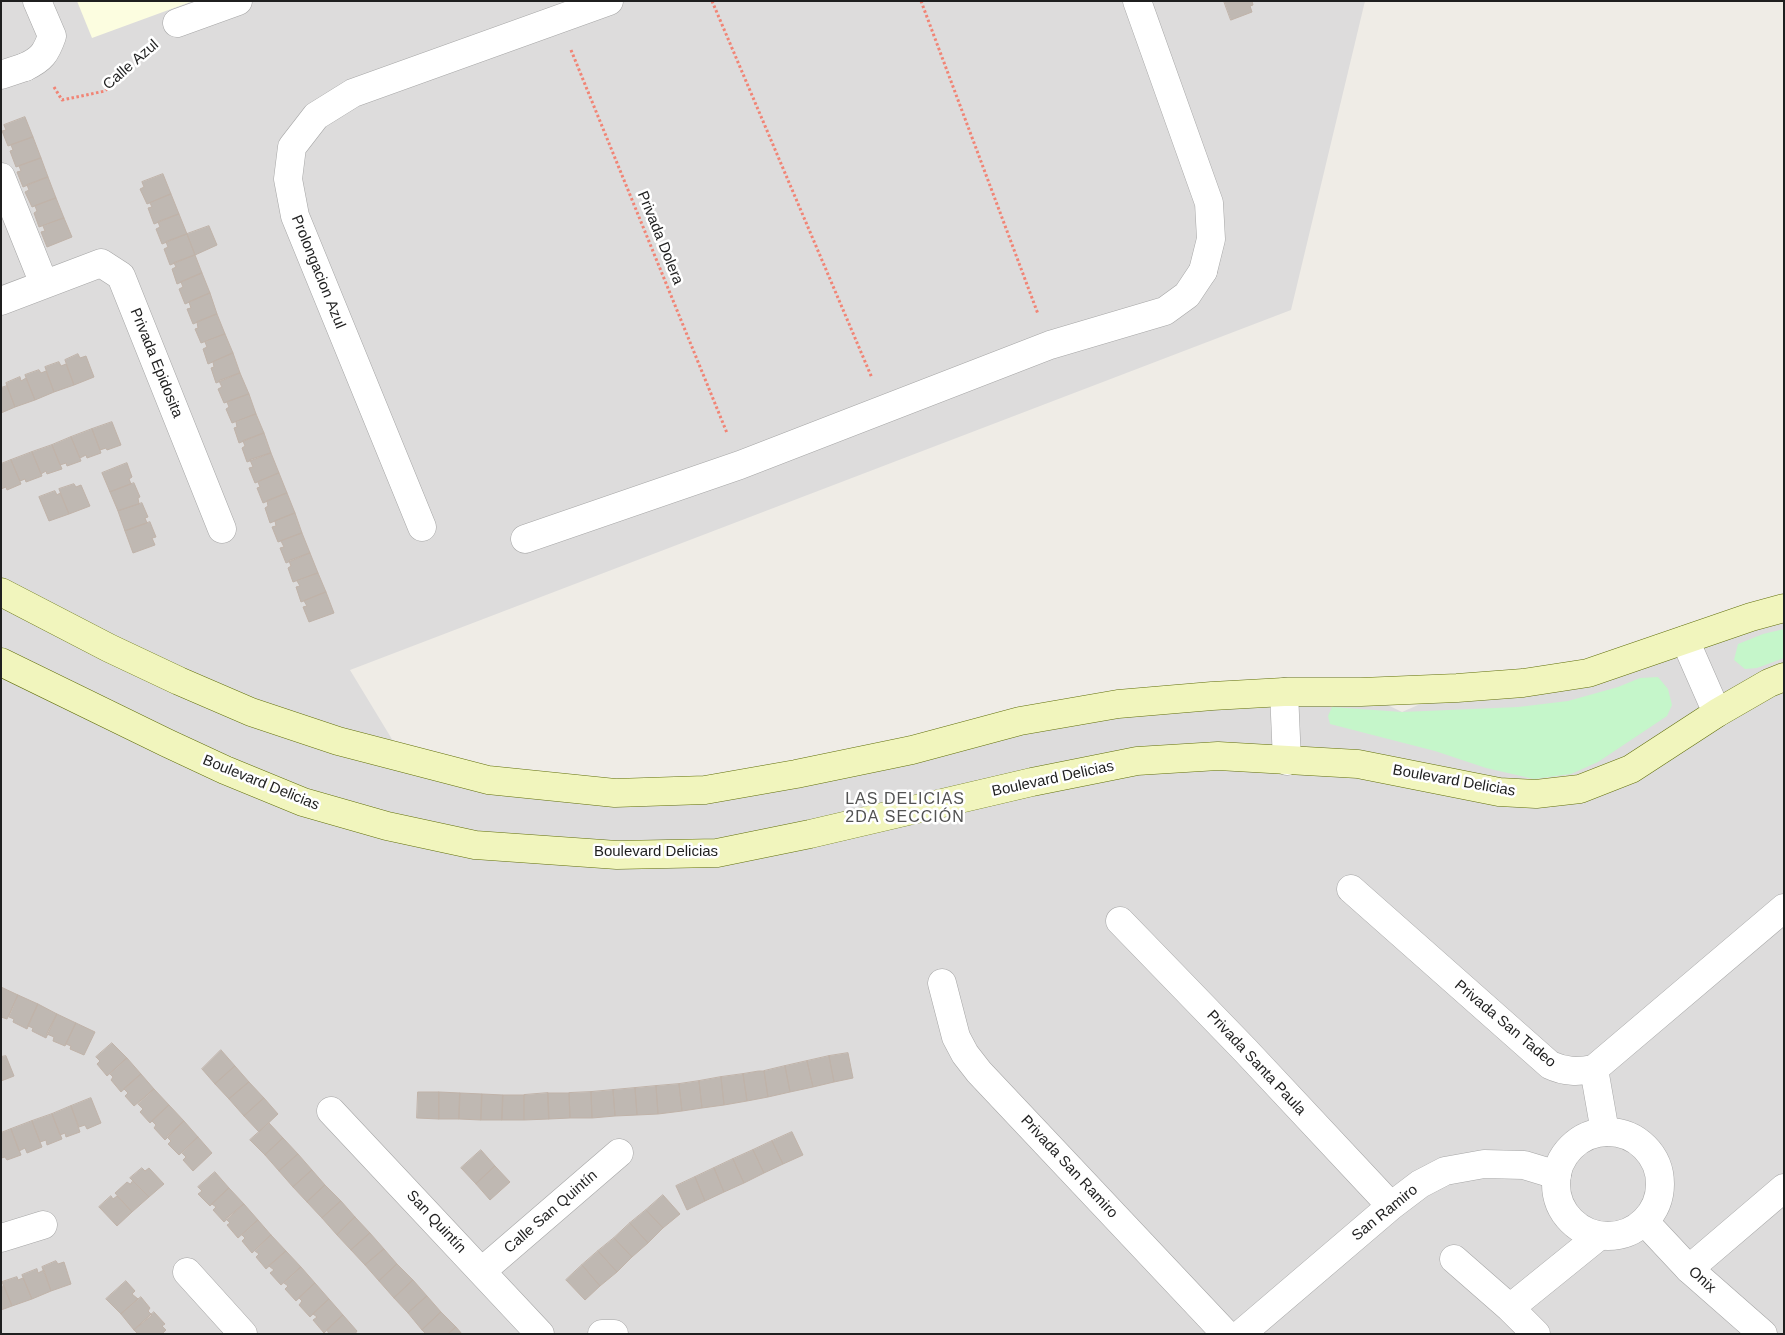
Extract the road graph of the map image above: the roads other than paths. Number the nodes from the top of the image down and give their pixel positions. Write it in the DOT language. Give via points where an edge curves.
graph roads {
  1 [pos="37,1"];
  2 [pos="238,1"];
  3 [pos="609,1"];
  4 [pos="1137,1"];
  5 [pos="178,23"];
  6 [pos="21,68"];
  7 [pos="1,177"];
  8 [pos="44,284"];
  9 [pos="1,301"];
  10 [pos="422,527"];
  11 [pos="222,529"];
  12 [pos="525,539"];
  13 [pos="1,592"];
  14 [pos="1784,608"];
  15 [pos="1685,640"];
  16 [pos="1,662"];
  17 [pos="1784,677"];
  18 [pos="1284,692"];
  19 [pos="1717,713"];
  20 [pos="1287,761"];
  21 [pos="1352,889"];
  22 [pos="1784,908"];
  23 [pos="1120,921"];
  24 [pos="942,983"];
  25 [pos="1594,1069"];
  26 [pos="331,1111"];
  27 [pos="1606,1132"];
  28 [pos="619,1153"];
  29 [pos="1557,1174"];
  30 [pos="1784,1188"];
  31 [pos="1391,1206"];
  32 [pos="1645,1222"];
  33 [pos="43,1225"];
  34 [pos="1599,1236"];
  35 [pos="1,1238"];
  36 [pos="1454,1259"];
  37 [pos="1690,1269"];
  38 [pos="482,1271"];
  39 [pos="188,1272"];
  40 [pos="1510,1308"];
  41 [pos="243,1334"];
  42 [pos="540,1334"];
  43 [pos="602,1334"];
  44 [pos="614,1334"];
  45 [pos="1226,1334"];
  46 [pos="1241,1334"];
  47 [pos="1536,1334"];
  48 [pos="1763,1334"];
  1 -- 6 [label="street" via="52,36 46,51"];
  2 -- 5 [label="street"];
  3 -- 10 [label="street, Prolongacion Azul" via="353,93 316,116 292,147 288,179 294,216"];
  4 -- 12 [label="street" via="1209,203 1211,239 1203,271 1187,296 1165,311 1050,345 740,465"];
  7 -- 8 [label="street"];
  8 -- 9 [label="street, Privada Epidosita"];
  8 -- 11 [label="street, Privada Epidosita" via="101,263 121,276"];
  13 -- 18 [label="main road" via="179,682 251,712 338,742 488,780 615,794 706,790 751,782 912,750 1020,721 1118,704"];
  14 -- 15 [label="main road"];
  15 -- 18 [label="main road" via="1588,674 1522,683 1362,692"];
  15 -- 19 [label="street"];
  16 -- 20 [label="main road, Boulevard Delicias" via="225,770 304,802 387,826 474,845 617,855 717,854 1137,761 1218,756"];
  17 -- 19 [label="main road, Boulevard Delicias"];
  18 -- 20 [label="street"];
  19 -- 20 [label="main road, Boulevard Delicias" via="1631,769 1580,789 1536,794 1499,792 1358,764"];
  21 -- 25 [label="street, Privada San Tadeo" via="1550,1065 1572,1072"];
  22 -- 25 [label="street"];
  23 -- 31 [label="street, Privada Santa Paula"];
  24 -- 45 [label="street, Privada San Ramiro" via="956,1036 979,1072"];
  25 -- 27 [label="street"];
  26 -- 38 [label="street, San Quintín"];
  27 -- 29 [label="street" via="1572,1146 1562,1159"];
  27 -- 32 [label="street" via="1623,1134 1640,1143 1652,1156 1659,1172 1660,1190 1655,1207"];
  28 -- 38 [label="street, Calle San Quintín"];
  29 -- 31 [label="street, San Ramiro" via="1524,1165 1484,1164 1445,1171 1420,1184"];
  29 -- 34 [label="street" via="1556,1191 1561,1207 1583,1230"];
  30 -- 37 [label="street"];
  31 -- 46 [label="street, San Ramiro"];
  32 -- 34 [label="street" via="1616,1236"];
  32 -- 37 [label="street, Onix"];
  33 -- 35 [label="street"];
  34 -- 40 [label="street"];
  36 -- 40 [label="street"];
  37 -- 48 [label="street, Onix"];
  38 -- 42 [label="street, San Quintín"];
  39 -- 41 [label="street"];
  40 -- 47 [label="street"];
  43 -- 44 [label="street"];
}
